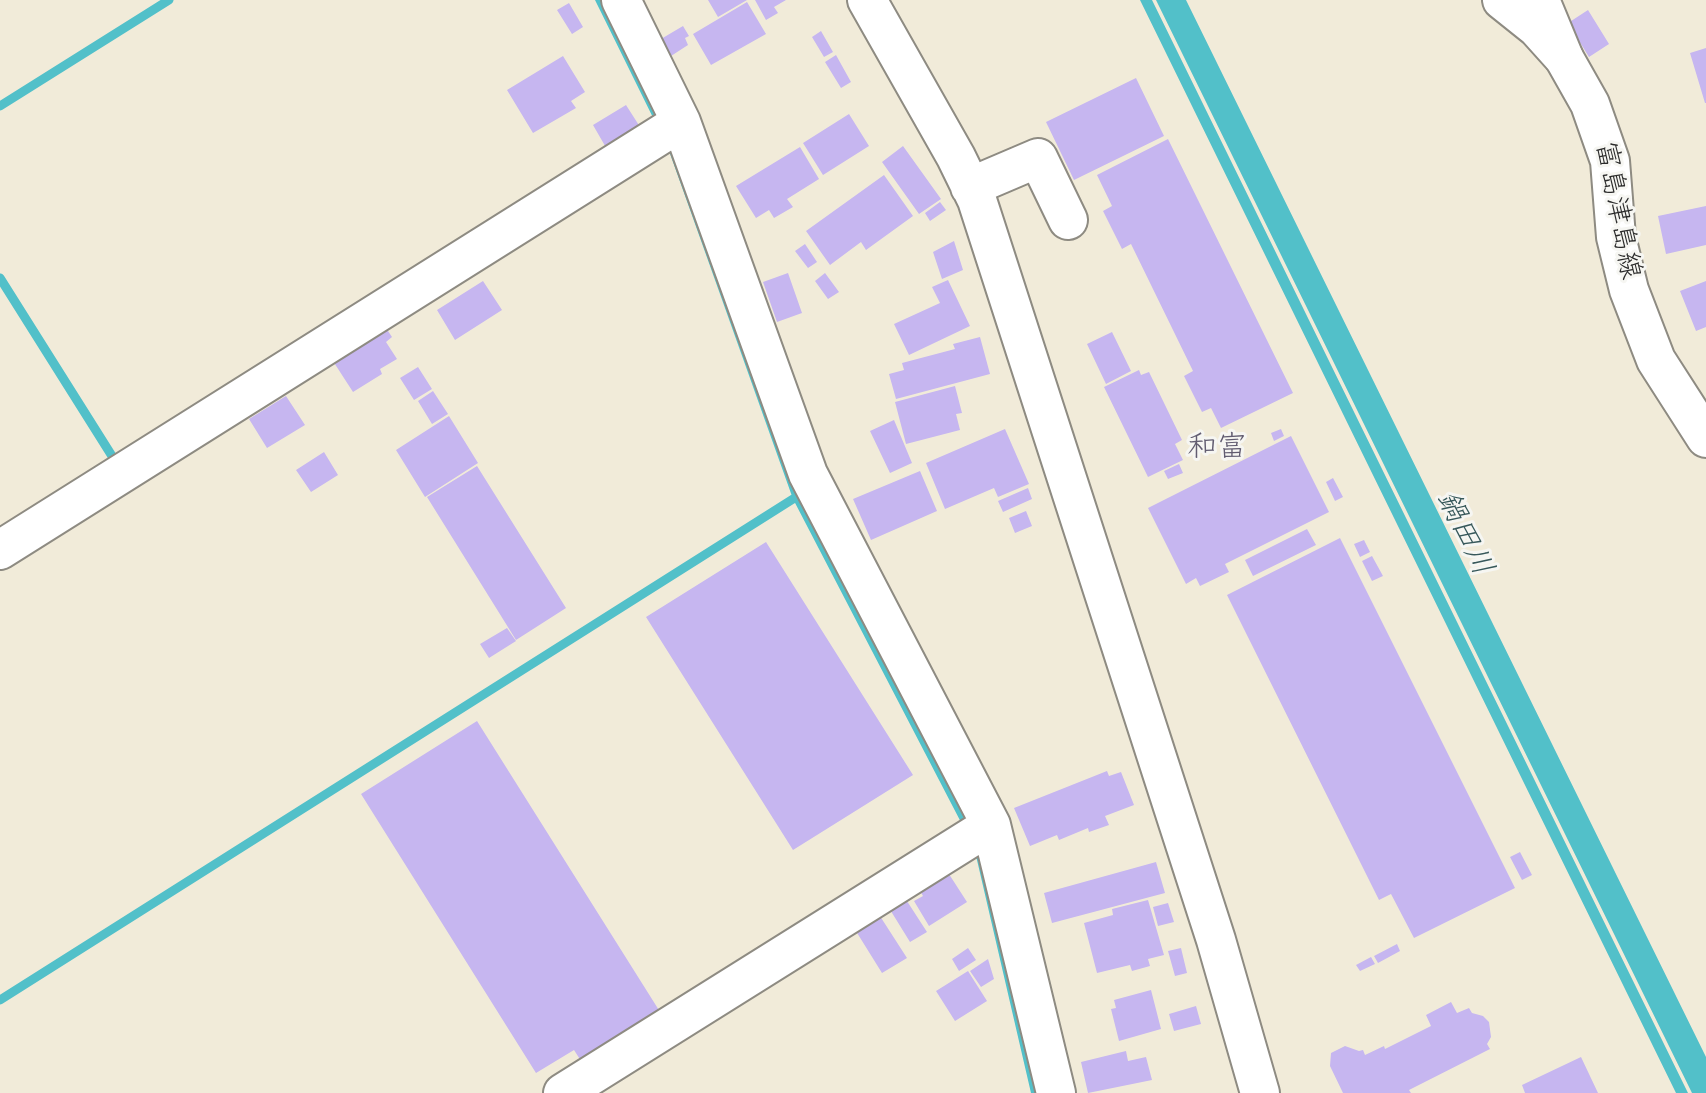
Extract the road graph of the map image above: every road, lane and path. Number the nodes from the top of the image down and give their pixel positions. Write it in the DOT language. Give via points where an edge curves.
graph roads {
  1 [pos="621,0"];
  2 [pos="867,0"];
  3 [pos="1502,0"];
  4 [pos="1540,0"];
  5 [pos="1564,58"];
  6 [pos="670,129"];
  7 [pos="970,187"];
  8 [pos="1068,220"];
  9 [pos="1706,438"];
  10 [pos="0,550"];
  11 [pos="979,833"];
  12 [pos="563,1093"];
  13 [pos="1056,1093"];
  14 [pos="1260,1093"];
  1 -- 6 [label="street"];
  2 -- 7 [label="street"];
  3 -- 5 [label="street, 富島津島線"];
  4 -- 5 [label="street"];
  5 -- 9 [label="street, 富島津島線" via="1590,104 1610,161 1616,237 1629,290 1656,360"];
  6 -- 10 [label="street"];
  6 -- 11 [label="street" via="808,474"];
  7 -- 8 [label="street" via="1038,158"];
  7 -- 14 [label="street" via="1072,487"];
  11 -- 12 [label="street"];
  11 -- 13 [label="street"];
}
